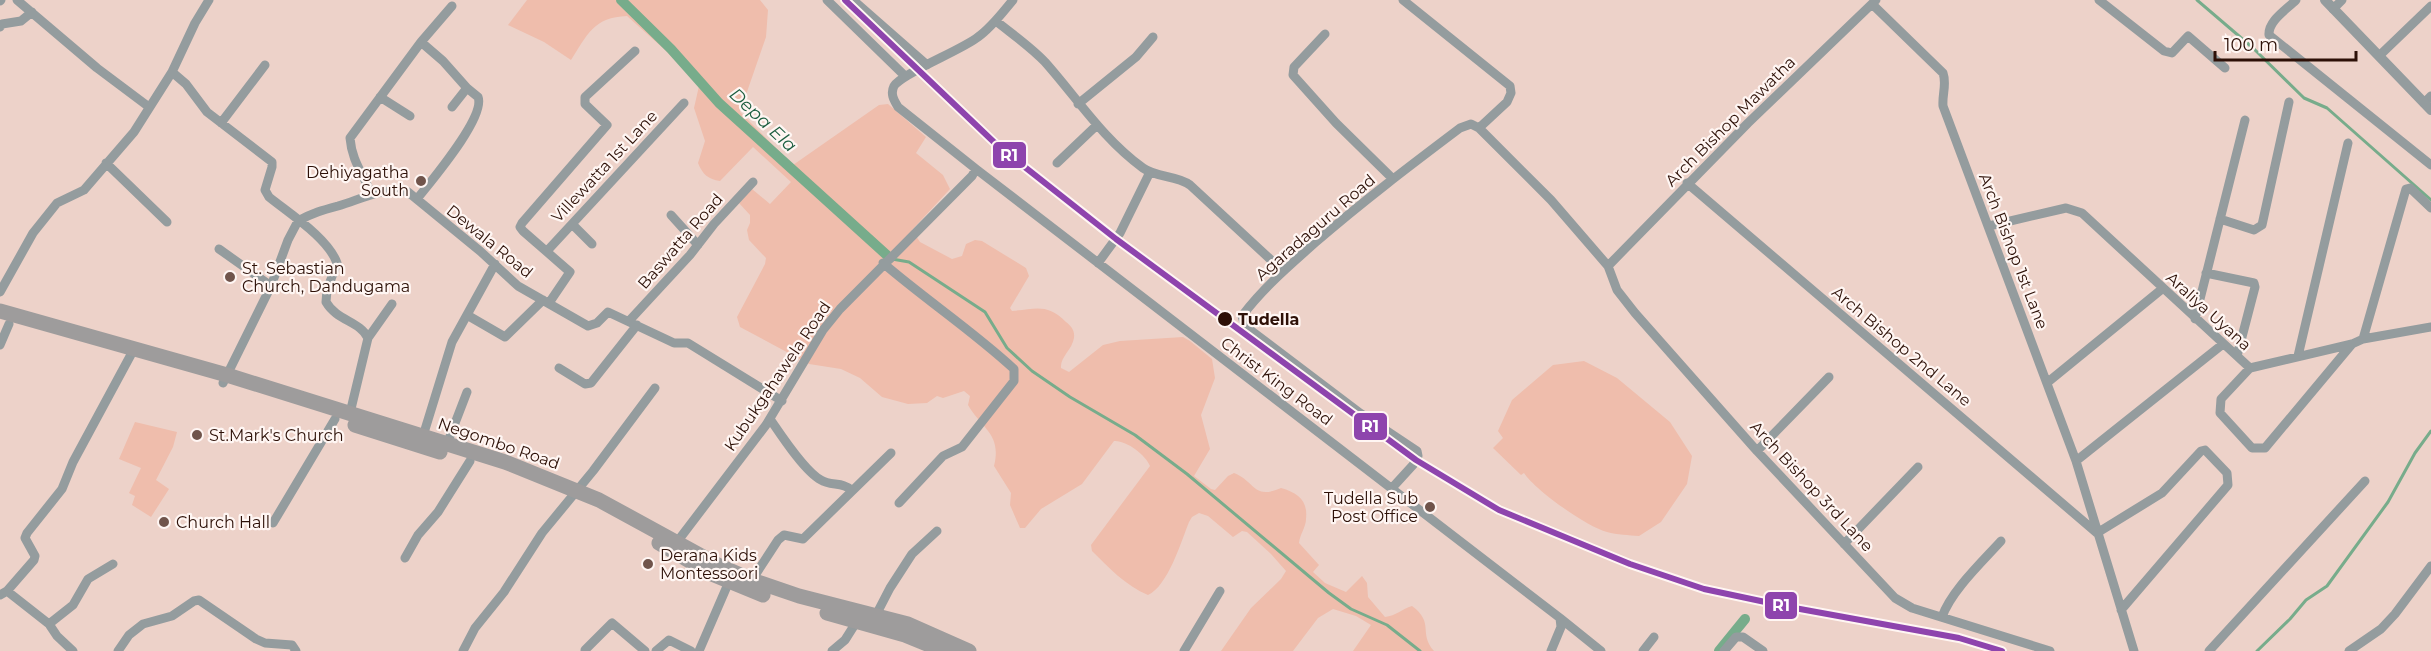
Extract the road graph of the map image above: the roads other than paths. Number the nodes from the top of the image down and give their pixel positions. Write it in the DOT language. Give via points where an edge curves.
graph roads {
  1 [pos="17,0"];
  2 [pos="209,0"];
  3 [pos="827,0"];
  4 [pos="853,0"];
  5 [pos="1013,0"];
  6 [pos="1403,0"];
  7 [pos="2099,0"];
  8 [pos="2296,0"];
  9 [pos="2342,0"];
  10 [pos="1874,2"];
  11 [pos="2329,4"];
  12 [pos="452,6"];
  13 [pos="2431,6"];
  14 [pos="32,12"];
  15 [pos="996,21"];
  16 [pos="0,27"];
  17 [pos="1325,34"];
  18 [pos="1153,37"];
  19 [pos="421,42"];
  20 [pos="635,51"];
  21 [pos="2379,56"];
  22 [pos="265,64"];
  23 [pos="927,65"];
  24 [pos="2225,68"];
  25 [pos="172,72"];
  26 [pos="905,76"];
  27 [pos="467,88"];
  28 [pos="380,97"];
  29 [pos="2289,102"];
  30 [pos="684,103"];
  31 [pos="2429,103"];
  32 [pos="1078,104"];
  33 [pos="149,107"];
  34 [pos="452,107"];
  35 [pos="410,116"];
  36 [pos="2245,120"];
  37 [pos="221,123"];
  38 [pos="1097,124"];
  39 [pos="1479,128"];
  40 [pos="2348,143"];
  41 [pos="106,163"];
  42 [pos="1057,163"];
  43 [pos="2431,165"];
  44 [pos="976,169"];
  45 [pos="1150,172"];
  46 [pos="1393,179"];
  47 [pos="753,182"];
  48 [pos="1687,183"];
  49 [pos="371,194"];
  50 [pos="417,199"];
  51 [pos="2431,208"];
  52 [pos="671,215"];
  53 [pos="2220,219"];
  54 [pos="298,221"];
  55 [pos="167,222"];
  56 [pos="572,224"];
  57 [pos="1989,226"];
  58 [pos="592,244"];
  59 [pos="698,245"];
  60 [pos="219,249"];
  61 [pos="547,251"];
  62 [pos="884,262"];
  63 [pos="1098,263"];
  64 [pos="495,264"];
  65 [pos="1608,266"];
  66 [pos="1283,271"];
  67 [pos="2206,273"];
  68 [pos="271,286"];
  69 [pos="2162,288"];
  70 [pos="0,292"];
  71 [pos="546,302"];
  72 [pos="392,304"];
  73 [pos="468,315"];
  74 [pos="3,319"];
  75 [pos="2195,319"];
  76 [pos="633,323"];
  77 [pos="2431,327"];
  78 [pos="368,338"];
  79 [pos="2363,339"];
  80 [pos="2223,344"];
  81 [pos="2352,344"];
  82 [pos="0,345"];
  83 [pos="131,353"];
  84 [pos="2237,356"];
  85 [pos="2298,356"];
  86 [pos="559,368"];
  87 [pos="2250,368"];
  88 [pos="1829,377"];
  89 [pos="225,379"];
  90 [pos="2048,382"];
  91 [pos="655,388"];
  92 [pos="467,392"];
  93 [pos="782,401"];
  94 [pos="350,413"];
  95 [pos="335,419"];
  96 [pos="770,419"];
  97 [pos="423,436"];
  98 [pos="447,444"];
  99 [pos="1757,451"];
  100 [pos="891,453"];
  101 [pos="2076,460"];
  102 [pos="470,461"];
  103 [pos="1918,467"];
  104 [pos="2365,481"];
  105 [pos="1392,488"];
  106 [pos="851,490"];
  107 [pos="574,494"];
  108 [pos="899,503"];
  109 [pos="273,523"];
  110 [pos="937,531"];
  111 [pos="2097,533"];
  112 [pos="2001,541"];
  113 [pos="677,542"];
  114 [pos="1844,544"];
  115 [pos="405,558"];
  116 [pos="113,564"];
  117 [pos="2431,566"];
  118 [pos="731,577"];
  119 [pos="752,580"];
  120 [pos="1220,591"];
  121 [pos="4,593"];
  122 [pos="2121,610"];
  123 [pos="876,615"];
  124 [pos="1942,617"];
  125 [pos="1560,618"];
  126 [pos="857,621"];
  127 [pos="49,624"];
  128 [pos="1654,637"];
  129 [pos="585,650"];
  130 [pos="956,650"];
  131 [pos="73,651"];
  132 [pos="118,651"];
  133 [pos="296,651"];
  134 [pos="462,651"];
  135 [pos="645,651"];
  136 [pos="656,651"];
  137 [pos="691,651"];
  138 [pos="699,651"];
  139 [pos="832,651"];
  140 [pos="1184,651"];
  141 [pos="1551,651"];
  142 [pos="1601,651"];
  143 [pos="1643,651"];
  144 [pos="1724,651"];
  145 [pos="1764,651"];
  146 [pos="2050,651"];
  147 [pos="2134,651"];
  148 [pos="2209,651"];
  149 [pos="2349,651"];
  1 -- 14 [label="street"];
  2 -- 25 [label="street"];
  3 -- 26 [label="street"];
  4 -- 23 [label="street"];
  5 -- 15 [label="street"];
  6 -- 39 [label="street" via="1510,86 1507,102"];
  7 -- 24 [label="street" via="2164,51 2172,53 2188,36"];
  8 -- 43 [label="street" via="2273,22 2269,35"];
  9 -- 11 [label="street"];
  10 -- 48 [label="street, Arch Bishop Mawatha"];
  10 -- 57 [label="street, Arch Bishop 1st Lane" via="1943,73 1943,106"];
  11 -- 21 [label="street"];
  12 -- 19 [label="street"];
  13 -- 21 [label="street"];
  14 -- 16 [label="street" via="21,21"];
  14 -- 33 [label="street"];
  15 -- 23 [label="street" via="979,37"];
  15 -- 32 [label="street" via="1044,61"];
  17 -- 46 [label="street" via="1294,67 1293,75"];
  18 -- 32 [label="street" via="1136,57"];
  19 -- 27 [label="street"];
  19 -- 28 [label="street"];
  20 -- 61 [label="street" via="585,98 585,104 607,125 520,227"];
  21 -- 31 [label="street"];
  22 -- 37 [label="street"];
  23 -- 26 [label="street"];
  25 -- 33 [label="street"];
  25 -- 37 [label="street"];
  26 -- 44 [label="street" via="892,91 898,107"];
  27 -- 34 [label="street"];
  27 -- 50 [label="street" via="478,97 479,108"];
  28 -- 35 [label="street"];
  28 -- 49 [label="street" via="350,138 351,154"];
  29 -- 53 [label="street" via="2262,225 2254,230"];
  30 -- 56 [label="street, Villewatta 1st Lane"];
  32 -- 38 [label="street"];
  33 -- 41 [label="street" via="134,132"];
  36 -- 53 [label="street"];
  37 -- 54 [label="street" via="272,162 265,190"];
  38 -- 42 [label="street"];
  38 -- 45 [label="street"];
  39 -- 46 [label="street, Agaradaguru Road" via="1471,124 1460,128"];
  39 -- 65 [label="street" via="1551,200"];
  40 -- 85 [label="street"];
  41 -- 55 [label="street"];
  41 -- 70 [label="street" via="84,190 64,199 50,212 18,257"];
  44 -- 62 [label="street, Kubukgahawela Road"];
  44 -- 63 [label="street, Christ King Road"];
  45 -- 63 [label="street" via="1120,233"];
  45 -- 66 [label="street" via="1190,185"];
  46 -- 66 [label="street, Agaradaguru Road"];
  47 -- 59 [label="street, Baswatta Road"];
  48 -- 65 [label="street, Arch Bishop Mawatha"];
  48 -- 111 [label="street, Arch Bishop 2nd Lane"];
  49 -- 50 [label="street, Dewala Road" via="396,190"];
  49 -- 54 [label="street, Dewala Road" via="317,210"];
  50 -- 64 [label="street, Dewala Road"];
  51 -- 79 [label="street" via="2410,188 2406,189"];
  52 -- 59 [label="street"];
  53 -- 67 [label="street"];
  54 -- 68 [label="street"];
  54 -- 78 [label="street" via="321,240 338,263 326,297 331,310 365,331"];
  56 -- 58 [label="street"];
  56 -- 61 [label="street, Villewatta 1st Lane"];
  57 -- 69 [label="street, Araliya Uyana" via="2074,209"];
  57 -- 90 [label="street, Arch Bishop 1st Lane"];
  59 -- 76 [label="street, Baswatta Road"];
  60 -- 68 [label="street"];
  61 -- 71 [label="street" via="570,272"];
  62 -- 93 [label="street, Kubukgahawela Road" via="823,330"];
  62 -- 108 [label="street" via="960,322 1016,374 962,447 944,456"];
  63 -- 105 [label="street, Christ King Road"];
  64 -- 71 [label="street, Dewala Road" via="518,286"];
  64 -- 73 [label="street"];
  65 -- 99 [label="street, Arch Bishop 3rd Lane" via="1617,290 1635,313"];
  66 -- 105 [label="street, Agaradaguru Road" via="1242,316 1245,326 1417,451 1413,465"];
  67 -- 75 [label="street"];
  67 -- 84 [label="street" via="2254,283"];
  68 -- 89 [label="street"];
  69 -- 75 [label="street, Araliya Uyana"];
  69 -- 90 [label="street"];
  71 -- 73 [label="street" via="505,338"];
  71 -- 76 [label="street, Dewala Road" via="588,326 608,312"];
  72 -- 78 [label="street"];
  73 -- 97 [label="street" via="452,342"];
  74 -- 82 [label="street"];
  74 -- 83 [label="highway, Negombo Road"];
  75 -- 80 [label="street, Araliya Uyana"];
  76 -- 86 [label="street, Baswatta Road" via="591,383 585,384"];
  76 -- 93 [label="street, Dewala Road" via="674,343 688,343"];
  77 -- 79 [label="street, Araliya Uyana"];
  78 -- 94 [label="street"];
  79 -- 81 [label="street, Araliya Uyana"];
  80 -- 84 [label="street, Araliya Uyana"];
  80 -- 101 [label="street"];
  81 -- 85 [label="street, Araliya Uyana"];
  81 -- 87 [label="street" via="2265,448 2252,448 2220,413 2221,399"];
  83 -- 89 [label="highway, Negombo Road"];
  83 -- 121 [label="street" via="62,489 27,533 25,538 34,561"];
  84 -- 87 [label="street, Araliya Uyana"];
  85 -- 87 [label="street, Araliya Uyana"];
  88 -- 99 [label="street"];
  89 -- 94 [label="highway, Negombo Road"];
  89 -- 95 [label="highway, Negombo Road"];
  90 -- 101 [label="street, Arch Bishop 1st Lane"];
  91 -- 107 [label="street"];
  92 -- 98 [label="street"];
  93 -- 96 [label="street, Kubukgahawela Road"];
  94 -- 97 [label="highway, Negombo Road"];
  95 -- 102 [label="highway, Negombo Road"];
  95 -- 109 [label="street"];
  96 -- 106 [label="street" via="810,473 821,481"];
  96 -- 113 [label="street, Kubukgahawela Road"];
  97 -- 98 [label="highway, Negombo Road"];
  98 -- 107 [label="highway, Negombo Road" via="504,462"];
  99 -- 114 [label="street, Arch Bishop 3rd Lane"];
  100 -- 106 [label="street"];
  101 -- 111 [label="street, Arch Bishop 1st Lane"];
  102 -- 107 [label="highway, Negombo Road"];
  102 -- 115 [label="street"];
  103 -- 114 [label="street"];
  104 -- 148 [label="street"];
  105 -- 125 [label="street, Christ King Road"];
  106 -- 119 [label="street" via="803,538 784,535 778,540"];
  107 -- 113 [label="highway, Negombo Road"];
  107 -- 118 [label="highway, Negombo Road"];
  107 -- 134 [label="street" via="542,533"];
  110 -- 123 [label="street" via="912,554"];
  111 -- 122 [label="street, Arch Bishop 1st Lane"];
  111 -- 122 [label="street" via="2162,493 2205,450 2227,473 2228,485"];
  112 -- 124 [label="street" via="1957,591"];
  113 -- 118 [label="highway, Negombo Road"];
  114 -- 124 [label="street, Arch Bishop 3rd Lane" via="1903,604"];
  116 -- 127 [label="street" via="88,579 73,605"];
  117 -- 149 [label="street" via="2381,629"];
  118 -- 119 [label="highway, Negombo Road"];
  118 -- 126 [label="highway, Negombo Road" via="794,604"];
  118 -- 138 [label="street"];
  119 -- 123 [label="highway, Negombo Road"];
  120 -- 140 [label="street"];
  121 -- 127 [label="street"];
  122 -- 147 [label="street, Arch Bishop 1st Lane"];
  123 -- 130 [label="highway, Negombo Road" via="908,624"];
  124 -- 146 [label="street, Arch Bishop 3rd Lane"];
  125 -- 141 [label="street" via="1561,627"];
  125 -- 142 [label="street, Christ King Road"];
  126 -- 130 [label="highway, Negombo Road"];
  126 -- 139 [label="street"];
  127 -- 131 [label="street"];
  128 -- 143 [label="street"];
  129 -- 135 [label="street" via="612,623"];
  132 -- 133 [label="street" via="143,624 172,616 194,600 255,639 292,645"];
  136 -- 137 [label="street" via="669,640"];
  144 -- 145 [label="street" via="1736,637 1743,637"];
}
